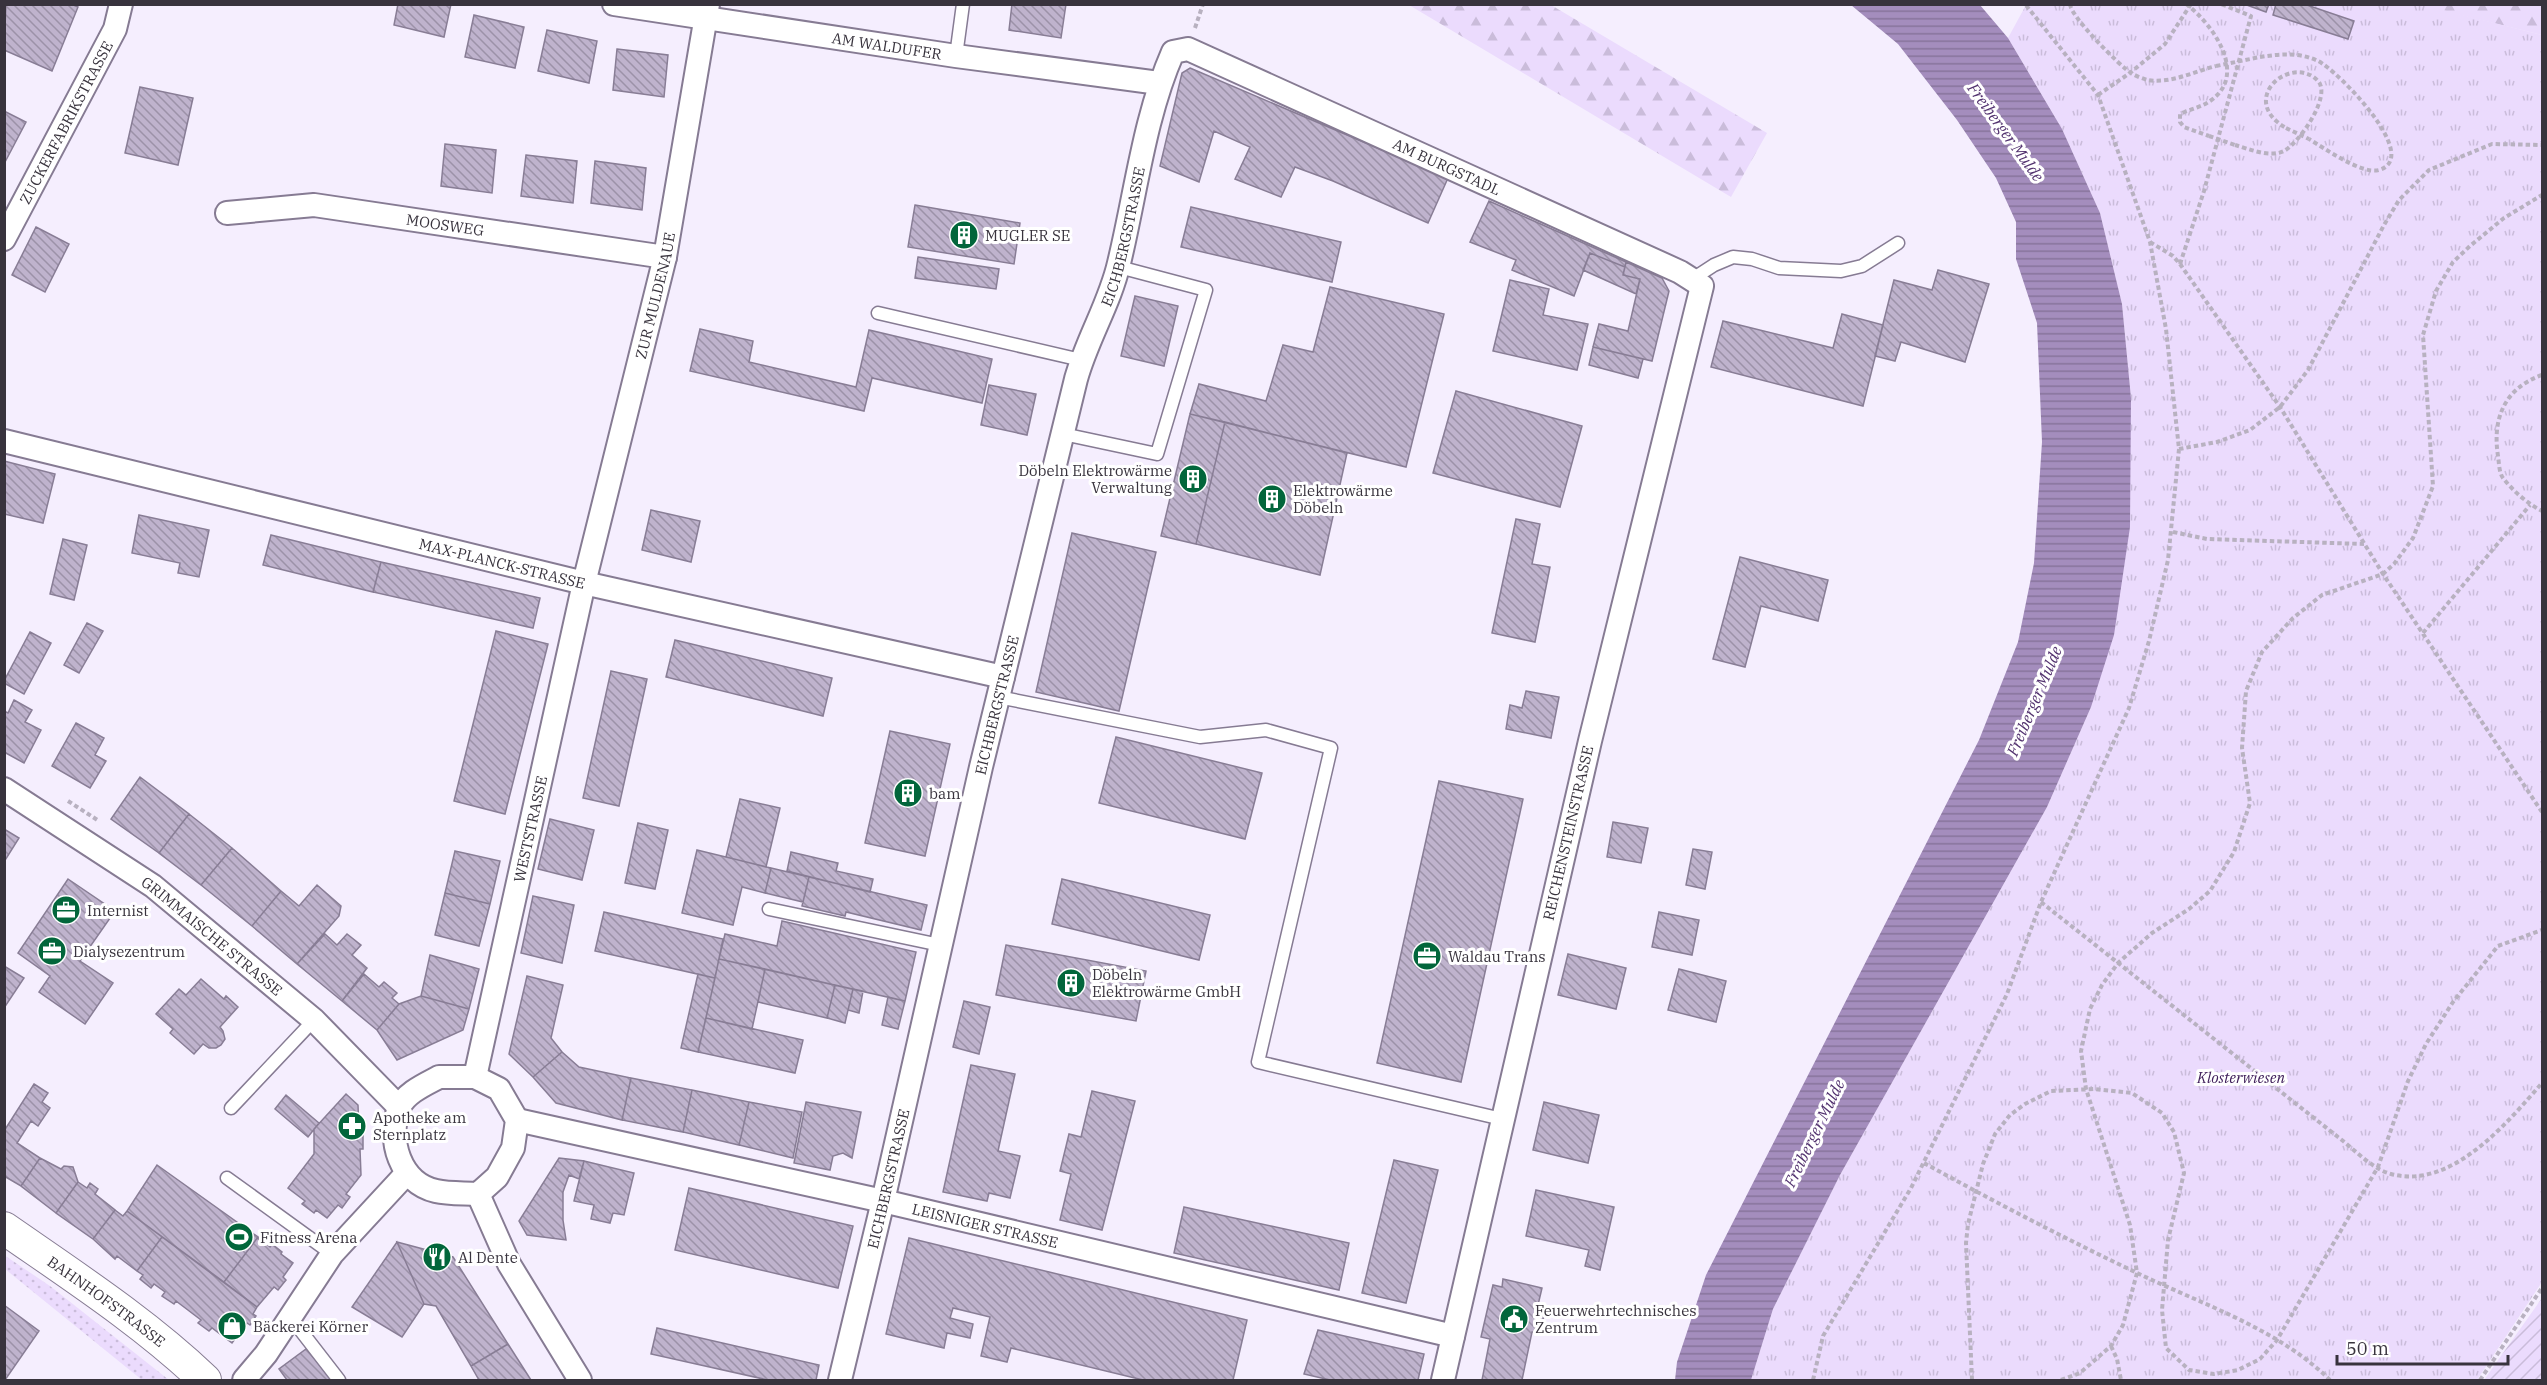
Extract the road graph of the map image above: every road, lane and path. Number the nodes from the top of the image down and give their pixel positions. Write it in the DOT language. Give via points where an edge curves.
graph roads {
  1 [pos="121,4"];
  2 [pos="614,4"];
  3 [pos="963,4"];
  4 [pos="2025,4"];
  5 [pos="2070,4"];
  6 [pos="2221,4"];
  7 [pos="2189,5"];
  8 [pos="707,11"];
  9 [pos="1188,49"];
  10 [pos="956,56"];
  11 [pos="2130,73"];
  12 [pos="1159,84"];
  13 [pos="2221,92"];
  14 [pos="2098,95"];
  15 [pos="2230,95"];
  16 [pos="2542,145"];
  17 [pos="2542,195"];
  18 [pos="227,213"];
  19 [pos="4,239"];
  20 [pos="2150,242"];
  21 [pos="1898,243"];
  22 [pos="665,257"];
  23 [pos="2180,264"];
  24 [pos="1119,267"];
  25 [pos="1697,283"];
  26 [pos="878,313"];
  27 [pos="1082,360"];
  28 [pos="2542,375"];
  29 [pos="2280,406"];
  30 [pos="1063,434"];
  31 [pos="4,441"];
  32 [pos="2179,450"];
  33 [pos="2530,505"];
  34 [pos="2542,510"];
  35 [pos="2172,532"];
  36 [pos="2364,544"];
  37 [pos="2383,574"];
  38 [pos="584,583"];
  39 [pos="2422,633"];
  40 [pos="1001,687"];
  41 [pos="4,789"];
  42 [pos="2542,812"];
  43 [pos="2041,902"];
  44 [pos="769,909"];
  45 [pos="2542,930"];
  46 [pos="940,945"];
  47 [pos="2118,963"];
  48 [pos="314,1020"];
  49 [pos="475,1077"];
  50 [pos="2542,1083"];
  51 [pos="2086,1089"];
  52 [pos="399,1107"];
  53 [pos="231,1108"];
  54 [pos="1502,1119"];
  55 [pos="517,1120"];
  56 [pos="1924,1163"];
  57 [pos="2378,1167"];
  58 [pos="406,1174"];
  59 [pos="227,1178"];
  60 [pos="1977,1192"];
  61 [pos="478,1194"];
  62 [pos="883,1201"];
  63 [pos="4,1228"];
  64 [pos="332,1254"];
  65 [pos="2137,1274"];
  66 [pos="2164,1284"];
  67 [pos="2542,1288"];
  68 [pos="291,1318"];
  69 [pos="1453,1336"];
  70 [pos="2277,1340"];
  71 [pos="2110,1346"];
  72 [pos="205,1380"];
  73 [pos="244,1380"];
  74 [pos="339,1380"];
  75 [pos="580,1380"];
  76 [pos="840,1380"];
  77 [pos="1443,1380"];
  78 [pos="1813,1380"];
  79 [pos="1972,1380"];
  80 [pos="2061,1380"];
  81 [pos="2121,1380"];
  82 [pos="2330,1380"];
  83 [pos="2480,1380"];
  1 -- 19 [label="street, ZUCKERFABRIKSTRASSE" via="116,29"];
  2 -- 8 [label="street, AM WALDUFER"];
  3 -- 10 [label="lane"];
  4 -- 14 [label="path"];
  5 -- 11 [label="path" via="2081,24"];
  6 -- 15 [label="path" via="2251,16"];
  7 -- 11 [label="path" via="2165,44"];
  7 -- 13 [label="path" via="2211,30 2226,56 2228,69"];
  8 -- 10 [label="street, AM WALDUFER"];
  8 -- 22 [label="street, ZUR MULDENAUE"];
  9 -- 12 [label="street, EICHBERGSTRASSE" via="1173,52"];
  9 -- 25 [label="street, AM BURGSTADL"];
  10 -- 12 [label="street, AM WALDUFER"];
  11 -- 13 [label="path, bridge" via="2162,81 2260,57 2300,55 2338,75 2360,97 2389,140 2389,163 2379,170 2364,169 2309,139 2286,128 2273,120 2266,110 2267,93 2275,81 2299,72 2322,85 2322,102 2294,144 2283,152 2235,145 2184,127 2180,114 2210,102"];
  11 -- 14 [label="path"];
  12 -- 24 [label="street, EICHBERGSTRASSE"];
  13 -- 15 [label="path"];
  14 -- 20 [label="path"];
  15 -- 23 [label="path"];
  16 -- 29 [label="path" via="2492,144 2429,170 2394,208 2308,370"];
  17 -- 37 [label="path" via="2504,218 2470,246 2453,262 2436,291 2423,335 2433,486 2413,538"];
  18 -- 22 [label="street, MOOSWEG" via="314,205"];
  20 -- 23 [label="path"];
  20 -- 32 [label="path" via="2166,329"];
  21 -- 25 [label="lane" via="1862,266 1841,271 1779,268 1733,257 1714,265"];
  22 -- 38 [label="street, ZUR MULDENAUE"];
  23 -- 29 [label="path"];
  24 -- 27 [label="street, EICHBERGSTRASSE"];
  24 -- 30 [label="lane" via="1206,290 1157,454"];
  25 -- 54 [label="street, REICHENSTEINSTRASSE"];
  26 -- 27 [label="lane"];
  27 -- 30 [label="street, EICHBERGSTRASSE"];
  28 -- 33 [label="path" via="2508,395 2494,435 2502,477"];
  29 -- 32 [label="path" via="2250,430"];
  29 -- 36 [label="path"];
  30 -- 40 [label="street, EICHBERGSTRASSE"];
  31 -- 38 [label="street, MAX-PLANCK-STRASSE"];
  32 -- 35 [label="path"];
  33 -- 34 [label="path"];
  33 -- 39 [label="path"];
  35 -- 36 [label="path" via="2218,540"];
  35 -- 43 [label="path" via="2149,641 2129,708"];
  36 -- 37 [label="path"];
  37 -- 39 [label="path"];
  37 -- 47 [label="path" via="2322,596 2293,618 2262,652 2246,691 2242,748 2250,803 2234,852 2210,891"];
  38 -- 40 [label="street, MAX-PLANCK-STRASSE"];
  38 -- 49 [label="street, WESTSTRASSE"];
  39 -- 42 [label="path"];
  40 -- 46 [label="street, EICHBERGSTRASSE"];
  40 -- 54 [label="lane" via="1200,737 1266,730 1331,748 1258,1062"];
  41 -- 48 [label="street, GRIMMAISCHE STRASSE" via="153,886"];
  43 -- 47 [label="path"];
  43 -- 56 [label="path" via="2007,994"];
  44 -- 46 [label="lane"];
  45 -- 57 [label="path" via="2498,946 2453,1002 2408,1081"];
  46 -- 62 [label="street, EICHBERGSTRASSE"];
  47 -- 51 [label="path" via="2090,1009 2081,1051"];
  47 -- 57 [label="path"];
  48 -- 52 [label="street, GRIMMAISCHE STRASSE"];
  48 -- 53 [label="lane"];
  49 -- 52 [label="street" via="439,1077 411,1093"];
  49 -- 55 [label="street" via="499,1089"];
  50 -- 57 [label="path" via="2510,1119 2447,1169 2424,1177 2391,1174"];
  51 -- 60 [label="path" via="2050,1091 2010,1115 1995,1134"];
  51 -- 65 [label="path" via="2130,1225"];
  51 -- 66 [label="path" via="2132,1093 2162,1113 2174,1132 2184,1173 2168,1240"];
  52 -- 58 [label="street" via="394,1142"];
  54 -- 69 [label="street, REICHENSTEINSTRASSE"];
  55 -- 61 [label="street" via="513,1148 497,1177"];
  55 -- 62 [label="street, LEISNIGER STRASSE"];
  56 -- 60 [label="path"];
  56 -- 78 [label="path" via="1823,1336"];
  57 -- 70 [label="path"];
  58 -- 61 [label="street" via="434,1191"];
  58 -- 64 [label="street"];
  59 -- 64 [label="lane"];
  60 -- 65 [label="path"];
  60 -- 79 [label="path" via="1966,1243"];
  61 -- 75 [label="street" via="509,1264"];
  62 -- 69 [label="street, LEISNIGER STRASSE"];
  62 -- 76 [label="street, EICHBERGSTRASSE"];
  63 -- 72 [label="main road, BAHNHOFSTRASSE" via="123,1310"];
  64 -- 68 [label="street"];
  65 -- 66 [label="path"];
  65 -- 71 [label="path" via="2122,1325"];
  66 -- 70 [label="path"];
  66 -- 70 [label="path" via="2166,1348 2189,1370 2214,1374 2238,1370 2260,1359"];
  67 -- 83 [label="path"];
  68 -- 73 [label="street"];
  68 -- 74 [label="lane"];
  69 -- 77 [label="street, REICHENSTEINSTRASSE"];
  70 -- 82 [label="path"];
  71 -- 80 [label="path" via="2080,1373"];
  71 -- 81 [label="path"];
}
